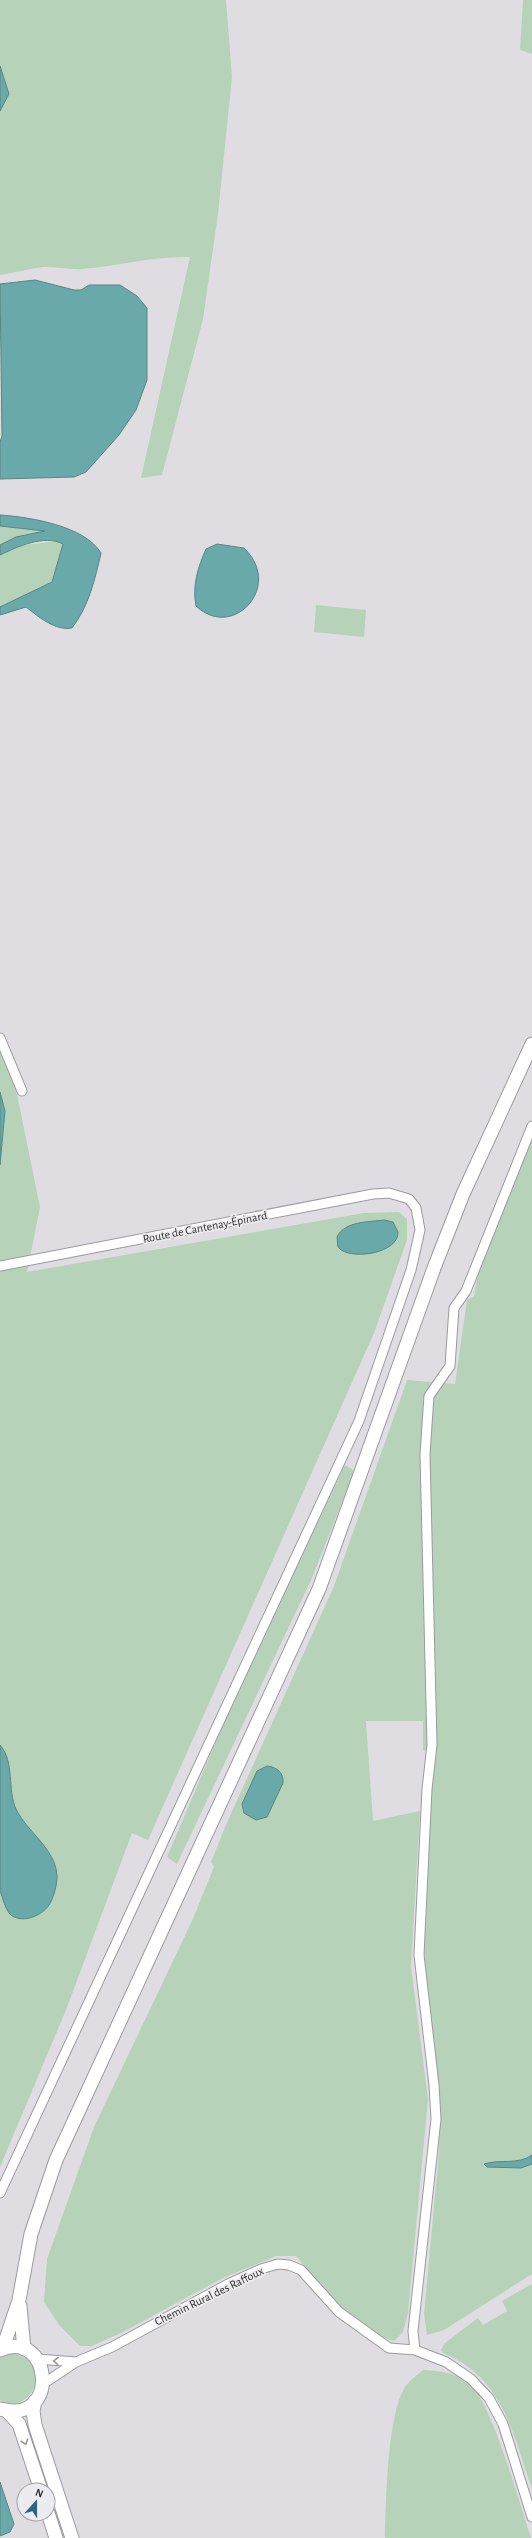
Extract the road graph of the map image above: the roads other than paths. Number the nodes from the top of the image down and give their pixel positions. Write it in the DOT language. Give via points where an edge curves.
graph roads {
  1 [pos="0,1038"];
  2 [pos="532,1044"];
  3 [pos="22,1091"];
  4 [pos="532,1126"];
  5 [pos="0,1266"];
  6 [pos="0,2193"];
  7 [pos="19,2300"];
  8 [pos="2,2349"];
  9 [pos="24,2350"];
  10 [pos="415,2350"];
  11 [pos="36,2359"];
  12 [pos="76,2362"];
  13 [pos="43,2384"];
  14 [pos="35,2401"];
  15 [pos="3,2410"];
  16 [pos="37,2482"];
  17 [pos="532,2517"];
  18 [pos="51,2522"];
  19 [pos="56,2538"];
  20 [pos="72,2538"];
  1 -- 3 [label="street"];
  2 -- 7 [label="main road" via="463,1194 434,1268 319,1589 56,2160 31,2234"];
  4 -- 10 [label="street" via="466,1291 454,1308 450,1366 429,1396 424,1454 432,1744 427,1788 419,1956 436,2119 414,2331"];
  5 -- 6 [label="street, Route de Cantenay-Épinard" via="373,1194 388,1193 408,1199 416,1208 420,1230 411,1270 359,1421"];
  7 -- 8 [label="main road"];
  7 -- 9 [label="main road"];
  8 -- 9 [label="main road"];
  9 -- 11 [label="main road"];
  10 -- 12 [label="street, Chemin Rural des Raffoux" via="389,2348 339,2312 301,2270 290,2265 278,2264 228,2284 112,2347"];
  10 -- 17 [label="street, Chemin Rural des Raffoux" via="446,2362 471,2379 489,2398 503,2424"];
  12 -- 11 [label="street, Chemin Rural des Raffoux, one-way"];
  11 -- 13 [label="main road" via="43,2370"];
  12 -- 13 [label="street, Chemin Rural des Raffoux"];
  13 -- 14 [label="main road"];
  14 -- 15 [label="main road" via="22,2410"];
  14 -- 20 [label="main road" via="35,2425"];
  15 -- 16 [label="main road, one-way" via="18,2424"];
  18 -- 19 [label="main road"];
}
